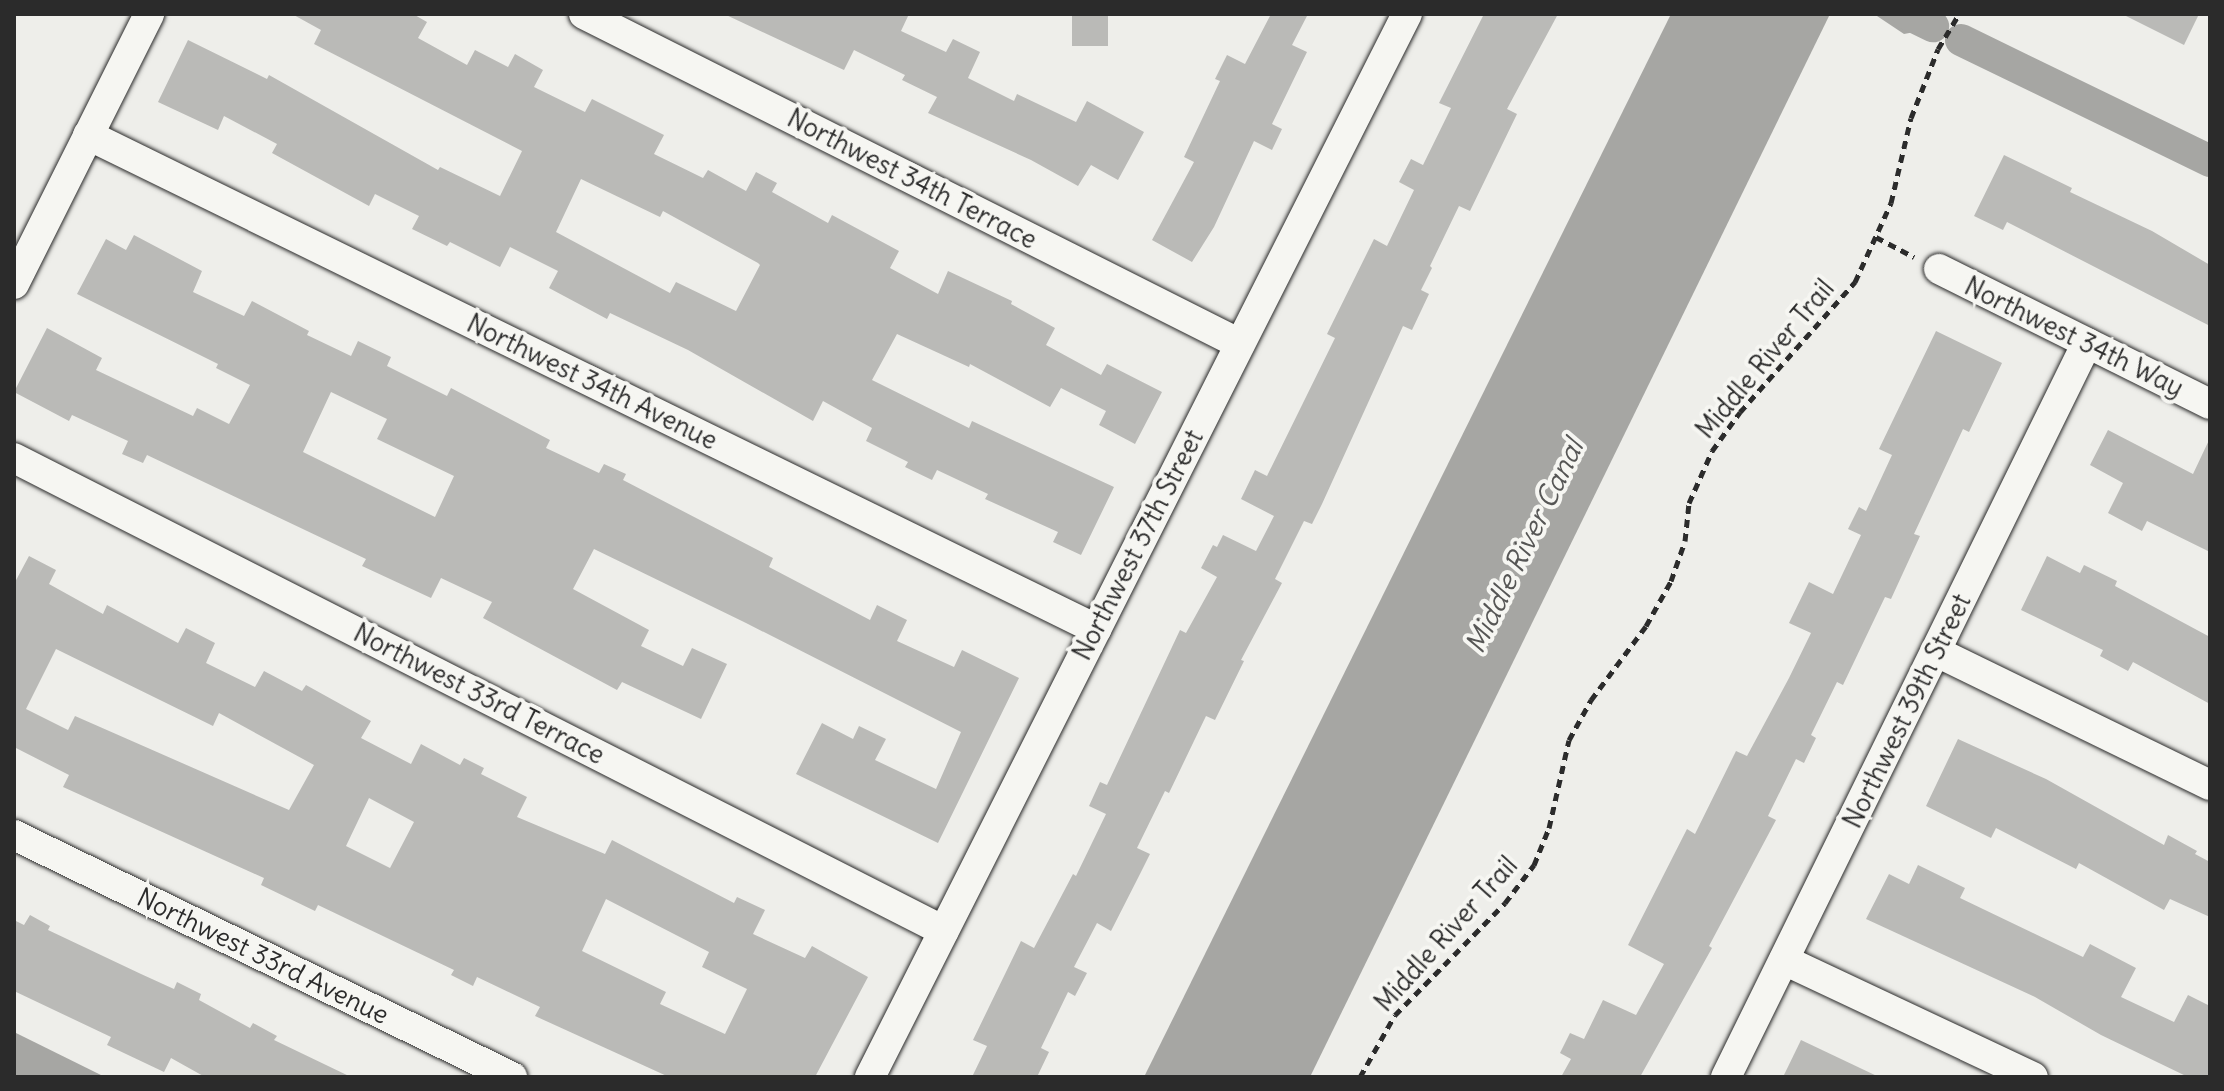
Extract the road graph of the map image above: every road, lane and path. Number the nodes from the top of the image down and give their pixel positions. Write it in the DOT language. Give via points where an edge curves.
graph roads {
  1 [pos="149,14"];
  2 [pos="584,14"];
  3 [pos="1407,14"];
  4 [pos="1959,14"];
  5 [pos="88,135"];
  6 [pos="1876,237"];
  7 [pos="1939,269"];
  8 [pos="14,284"];
  9 [pos="2087,343"];
  10 [pos="1240,344"];
  11 [pos="2210,404"];
  12 [pos="14,458"];
  13 [pos="1096,629"];
  14 [pos="1937,652"];
  15 [pos="2210,785"];
  16 [pos="14,835"];
  17 [pos="944,931"];
  18 [pos="1784,960"];
  19 [pos="512,1077"];
  20 [pos="870,1077"];
  21 [pos="1360,1077"];
  22 [pos="1726,1077"];
  23 [pos="2033,1077"];
  1 -- 5 [label="street"];
  2 -- 10 [label="street, Northwest 34th Terrace"];
  3 -- 10 [label="street, Northwest 37th Street"];
  4 -- 6 [label="path, Middle River Trail" via="1938,49 1911,118 1891,203"];
  5 -- 8 [label="street"];
  5 -- 13 [label="street, Northwest 34th Avenue"];
  6 -- 7 [label="path"];
  6 -- 21 [label="path, Middle River Trail" via="1855,282 1712,451 1689,503 1685,541 1671,581 1569,740 1549,828 1534,865 1505,903 1395,1015"];
  7 -- 9 [label="street, Northwest 34th Way"];
  9 -- 11 [label="street, Northwest 34th Way"];
  9 -- 14 [label="street, Northwest 39th Street"];
  10 -- 13 [label="street, Northwest 37th Street"];
  12 -- 17 [label="street, Northwest 33rd Terrace"];
  13 -- 17 [label="street, Northwest 37th Street"];
  14 -- 15 [label="street"];
  14 -- 18 [label="street, Northwest 39th Street"];
  16 -- 19 [label="street, Northwest 33rd Avenue"];
  17 -- 20 [label="street, Northwest 37th Street"];
  18 -- 22 [label="street, Northwest 39th Street"];
  18 -- 23 [label="street"];
}
